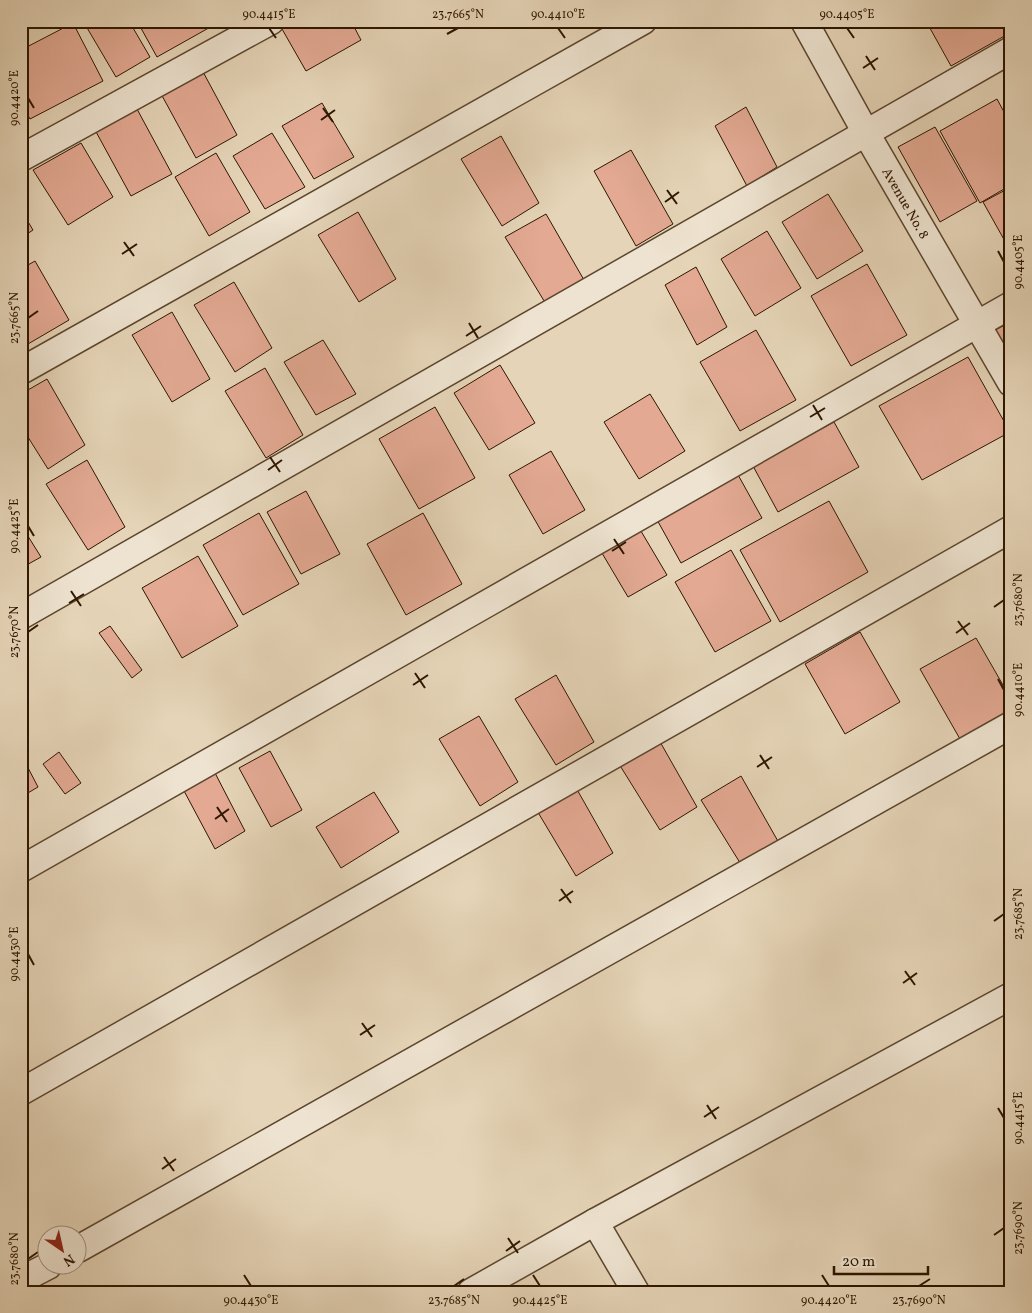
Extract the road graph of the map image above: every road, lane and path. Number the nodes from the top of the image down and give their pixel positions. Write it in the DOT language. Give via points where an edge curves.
graph roads {
  1 [pos="271,21"];
  2 [pos="643,21"];
  3 [pos="804,21"];
  4 [pos="1011,50"];
  5 [pos="866,133"];
  6 [pos="21,158"];
  7 [pos="1011,305"];
  8 [pos="977,325"];
  9 [pos="21,371"];
  10 [pos="1011,383"];
  11 [pos="1011,529"];
  12 [pos="21,616"];
  13 [pos="1011,725"];
  14 [pos="21,869"];
  15 [pos="1011,996"];
  16 [pos="21,1092"];
  17 [pos="595,1222"];
  18 [pos="88,1243"];
  19 [pos="38,1271"];
  20 [pos="21,1280"];
  21 [pos="471,1292"];
  22 [pos="636,1292"];
  1 -- 6 [label="street"];
  2 -- 9 [label="street"];
  3 -- 5 [label="street, Avenue No. 8"];
  4 -- 5 [label="street"];
  5 -- 8 [label="street, Avenue No. 8"];
  5 -- 12 [label="street"];
  7 -- 8 [label="street"];
  8 -- 10 [label="street, Avenue No. 8"];
  8 -- 14 [label="street"];
  11 -- 16 [label="street"];
  13 -- 18 [label="street"];
  15 -- 17 [label="street"];
  17 -- 21 [label="street"];
  17 -- 22 [label="street"];
  19 -- 20 [label="street"];
}
